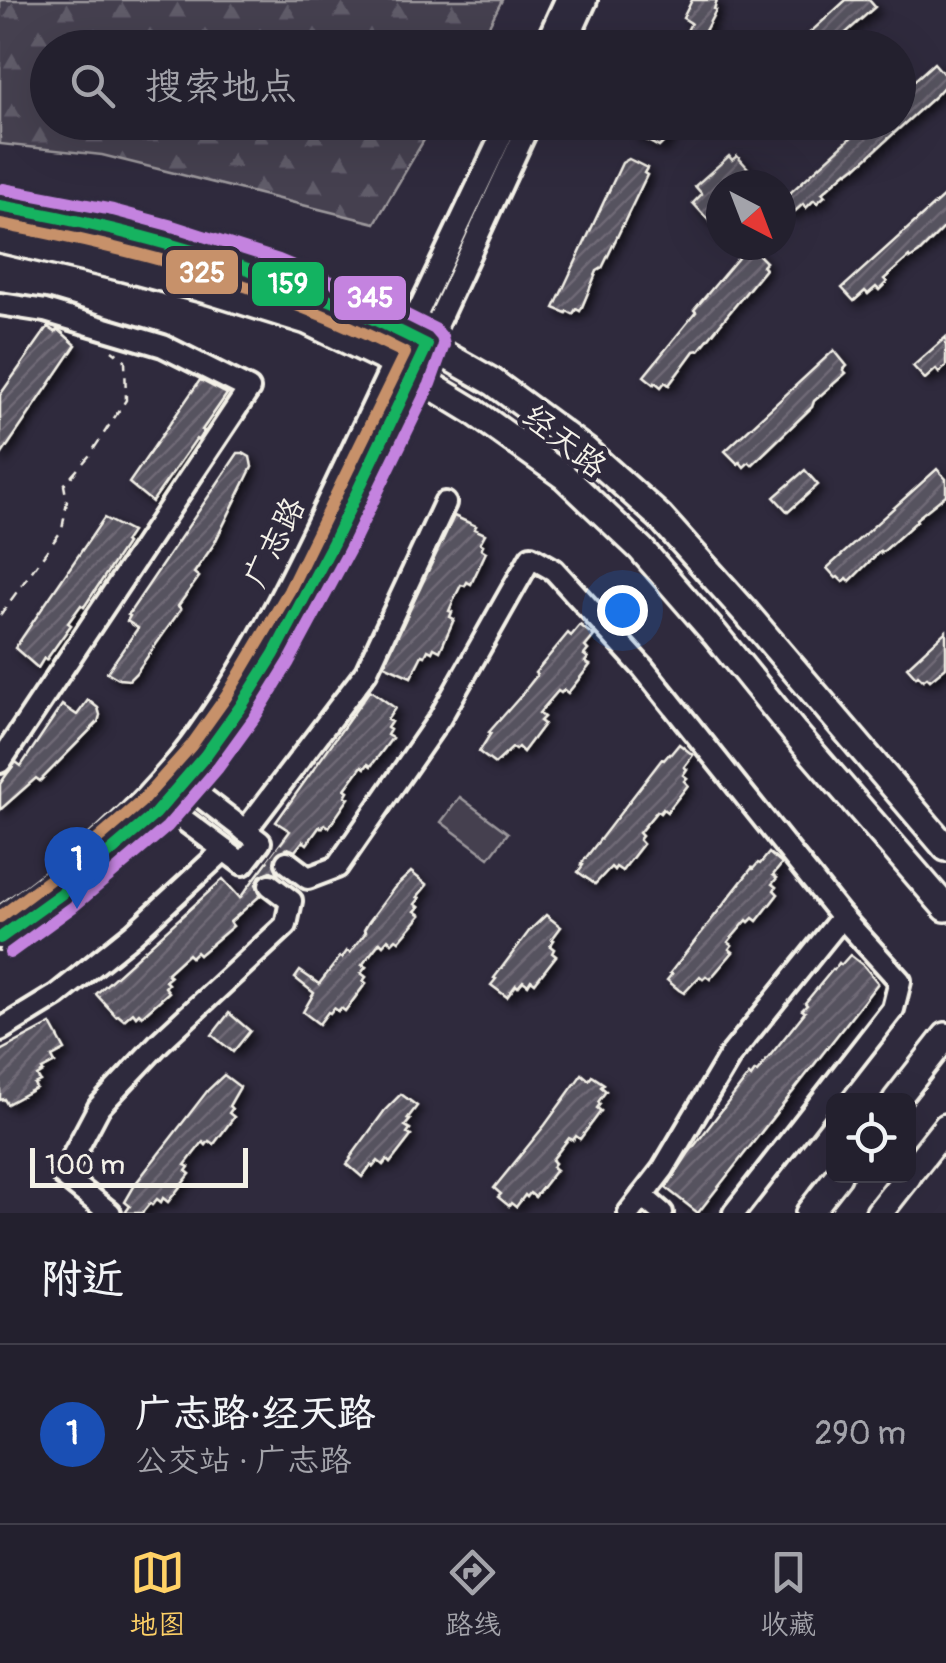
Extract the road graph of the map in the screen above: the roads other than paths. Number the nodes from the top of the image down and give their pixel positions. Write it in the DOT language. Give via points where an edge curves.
graph roads {
  1 [pos="566,0"];
  2 [pos="586,0"];
  3 [pos="552,30"];
  4 [pos="572,30"];
  5 [pos="501,140"];
  6 [pos="521,140"];
  7 [pos="0,206"];
  8 [pos="0,239"];
  9 [pos="0,304"];
  10 [pos="418,340"];
  11 [pos="404,370"];
  12 [pos="445,502"];
  13 [pos="0,762"];
  14 [pos="182,783"];
  15 [pos="164,805"];
  16 [pos="267,847"];
  17 [pos="946,848"];
  18 [pos="224,850"];
  19 [pos="256,875"];
  20 [pos="308,878"];
  21 [pos="291,901"];
  22 [pos="946,908"];
  23 [pos="842,917"];
  24 [pos="0,920"];
  25 [pos="0,938"];
  26 [pos="0,1030"];
  27 [pos="946,1036"];
  28 [pos="901,1093"];
  29 [pos="946,1127"];
  30 [pos="916,1165"];
  31 [pos="833,1183"];
  32 [pos="902,1183"];
  33 [pos="635,1204"];
  34 [pos="110,1213"];
  35 [pos="662,1213"];
  36 [pos="734,1213"];
  37 [pos="809,1213"];
  38 [pos="879,1213"];
  1 -- 3 [label="street"];
  2 -- 4 [label="street"];
  5 -- 10 [label="street, 广志路"];
  6 -- 10 [label="street, 广志路"];
  7 -- 10 [label="main road, 经天路" via="137,234 222,260 319,293"];
  8 -- 11 [label="main road, 经天路" via="290,316"];
  9 -- 13 [label="street" via="163,346 249,389"];
  10 -- 11 [label="street, 广志路"];
  10 -- 17 [label="main road, 经天路" via="493,382 660,517"];
  11 -- 14 [label="street, 广志路" via="320,570 266,668"];
  11 -- 22 [label="main road, 经天路" via="564,476 641,550"];
  11 -- 24 [label="street, 广志路" via="250,655 198,736 84,856"];
  12 -- 16 [label="street" via="366,672"];
  14 -- 15 [label="street, 广志路"];
  14 -- 16 [label="street"];
  15 -- 18 [label="street"];
  15 -- 25 [label="street, 广志路"];
  16 -- 19 [label="street"];
  16 -- 20 [label="street"];
  18 -- 19 [label="street"];
  18 -- 26 [label="street" via="57,996"];
  19 -- 21 [label="street"];
  20 -- 21 [label="street"];
  20 -- 23 [label="street" via="336,867 440,718 531,557 554,570 643,668"];
  21 -- 34 [label="street" via="286,926 99,1107 63,1175"];
  23 -- 33 [label="street" via="730,1056"];
  23 -- 36 [label="street" via="900,981 892,1009"];
  27 -- 28 [label="main road"];
  29 -- 30 [label="main road"];
  31 -- 37 [label="main road"];
  32 -- 38 [label="main road"];
  33 -- 35 [label="street"];
}
